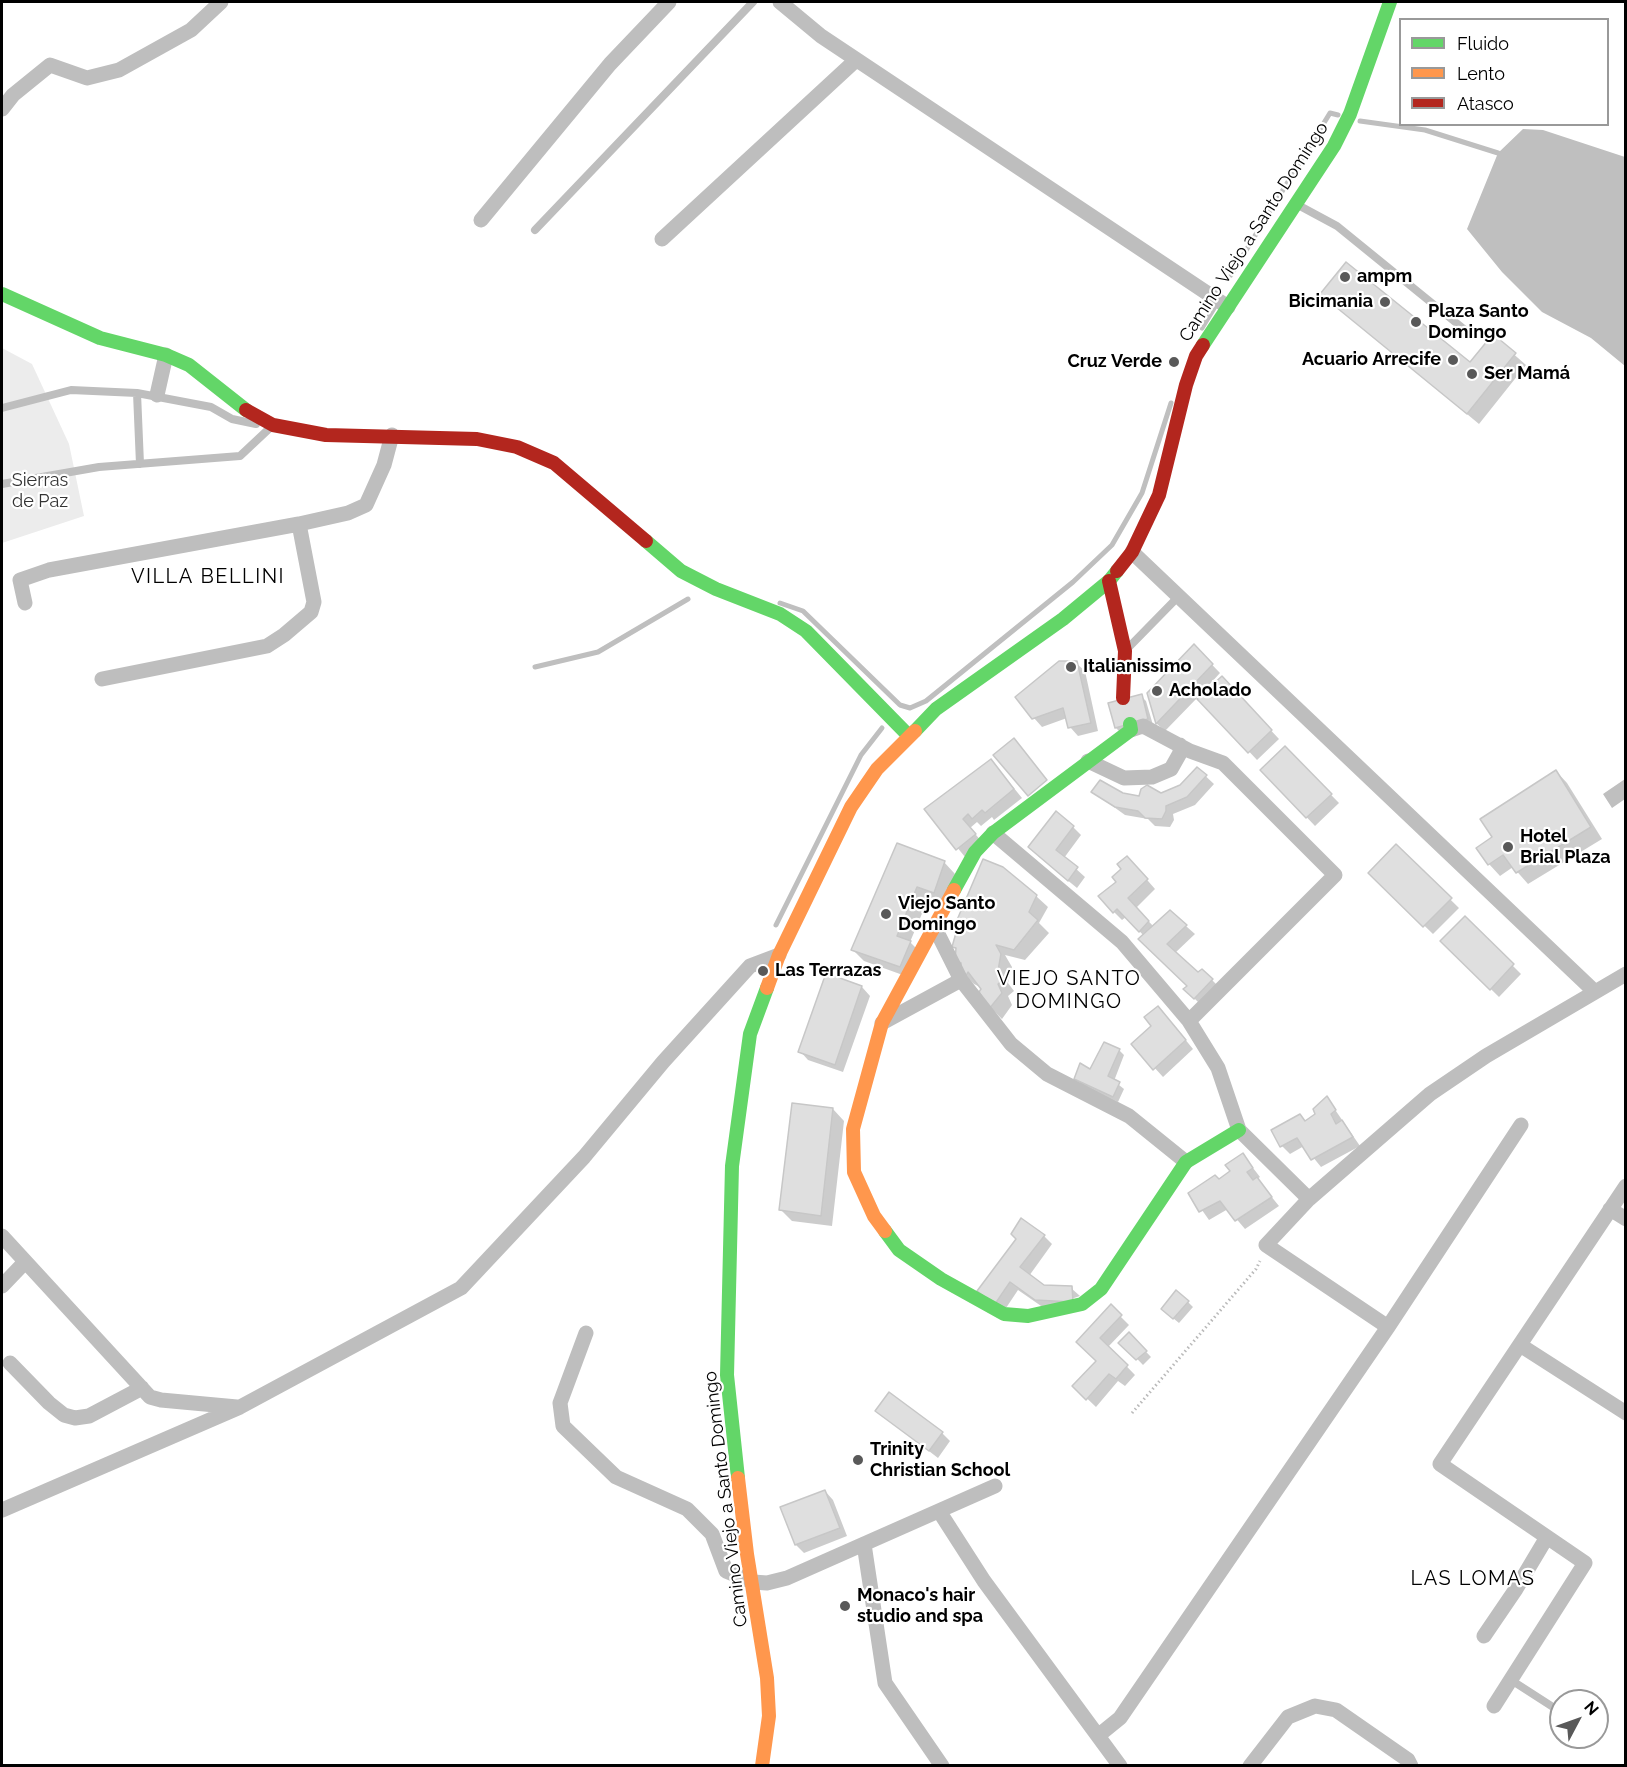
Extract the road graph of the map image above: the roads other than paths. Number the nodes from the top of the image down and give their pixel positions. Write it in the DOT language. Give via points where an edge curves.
graph roads {
  1 [pos="221,2"];
  2 [pos="669,2"];
  3 [pos="753,2"];
  4 [pos="780,2"];
  5 [pos="1390,2"];
  6 [pos="856,60"];
  7 [pos="2,109"];
  8 [pos="1296,204"];
  9 [pos="481,220"];
  10 [pos="535,230"];
  11 [pos="662,239"];
  12 [pos="2,294"];
  13 [pos="1228,306"];
  14 [pos="1465,330"];
  15 [pos="166,355"];
  16 [pos="137,393"];
  17 [pos="157,395"];
  18 [pos="2,408"];
  19 [pos="273,425"];
  20 [pos="392,435"];
  21 [pos="140,464"];
  22 [pos="2,484"];
  23 [pos="299,524"];
  24 [pos="1132,552"];
  25 [pos="1109,581"];
  26 [pos="1177,598"];
  27 [pos="25,603"];
  28 [pos="1125,651"];
  29 [pos="102,678"];
  30 [pos="1123,698"];
  31 [pos="1130,727"];
  32 [pos="908,735"];
  33 [pos="1180,745"];
  34 [pos="1088,761"];
  35 [pos="993,833"];
  36 [pos="935,928"];
  37 [pos="779,955"];
  38 [pos="1626,974"];
  39 [pos="961,980"];
  40 [pos="1594,991"];
  41 [pos="1189,1021"];
  42 [pos="882,1023"];
  43 [pos="1521,1125"];
  44 [pos="1239,1130"];
  45 [pos="1186,1162"];
  46 [pos="1626,1186"];
  47 [pos="1309,1199"];
  48 [pos="1610,1209"];
  49 [pos="1626,1219"];
  50 [pos="2,1236"];
  51 [pos="25,1262"];
  52 [pos="2,1286"];
  53 [pos="1388,1327"];
  54 [pos="586,1333"];
  55 [pos="1520,1345"];
  56 [pos="10,1363"];
  57 [pos="142,1388"];
  58 [pos="240,1407"];
  59 [pos="1626,1413"];
  60 [pos="995,1486"];
  61 [pos="2,1510"];
  62 [pos="939,1511"];
  63 [pos="1547,1537"];
  64 [pos="864,1544"];
  65 [pos="753,1582"];
  66 [pos="1484,1636"];
  67 [pos="1511,1680"];
  68 [pos="1549,1704"];
  69 [pos="1494,1706"];
  70 [pos="1100,1736"];
  71 [pos="762,1766"];
  72 [pos="942,1766"];
  73 [pos="1120,1766"];
  74 [pos="1250,1766"];
  75 [pos="1412,1766"];
  1 -- 7 [label="street" via="191,30 119,70 87,78 50,65"];
  2 -- 9 [label="street" via="610,64"];
  3 -- 10 [label="lane"];
  4 -- 6 [label="street"];
  5 -- 8 [label="street, Camino Viejo a Santo Domingo" via="1350,114"];
  6 -- 11 [label="street"];
  6 -- 13 [label="street"];
  8 -- 13 [label="street, Camino Viejo a Santo Domingo"];
  8 -- 14 [label="lane" via="1338,226"];
  12 -- 15 [label="street" via="100,338"];
  13 -- 24 [label="street, Camino Viejo a Santo Domingo" via="1196,356 1159,495"];
  15 -- 17 [label="street"];
  15 -- 19 [label="street" via="189,365 243,408"];
  16 -- 17 [label="lane"];
  16 -- 18 [label="lane" via="71,390"];
  16 -- 21 [label="lane"];
  17 -- 19 [label="lane" via="211,407 232,419"];
  19 -- 20 [label="street" via="326,435"];
  19 -- 21 [label="lane" via="240,456"];
  20 -- 23 [label="street" via="366,505"];
  20 -- 32 [label="street" via="477,439 517,447 554,463 681,571 780,614 806,631"];
  21 -- 22 [label="lane"];
  23 -- 27 [label="street" via="49,570 20,580"];
  23 -- 29 [label="street" via="314,602 311,612 284,635 267,646"];
  24 -- 25 [label="street, Camino Viejo a Santo Domingo"];
  24 -- 26 [label="street"];
  25 -- 28 [label="street"];
  25 -- 32 [label="street, Camino Viejo a Santo Domingo" via="1063,619 936,709"];
  26 -- 28 [label="lane"];
  26 -- 40 [label="street"];
  28 -- 30 [label="street"];
  31 -- 33 [label="street" via="1143,726"];
  31 -- 34 [label="street"];
  32 -- 37 [label="street, Camino Viejo a Santo Domingo" via="877,769 851,807"];
  33 -- 34 [label="street" via="1171,769 1152,777 1124,778"];
  33 -- 41 [label="street" via="1223,763 1335,874"];
  34 -- 35 [label="street"];
  35 -- 36 [label="street" via="975,852"];
  35 -- 41 [label="street" via="1122,942"];
  36 -- 39 [label="street"];
  36 -- 42 [label="street"];
  37 -- 58 [label="street" via="750,966 584,1157 461,1288"];
  37 -- 65 [label="street, Camino Viejo a Santo Domingo" via="750,1034 732,1166 727,1374"];
  38 -- 40 [label="street"];
  39 -- 42 [label="street"];
  39 -- 45 [label="street" via="1011,1044 1047,1074 1129,1116"];
  40 -- 47 [label="street" via="1430,1094"];
  41 -- 44 [label="street" via="1218,1068"];
  42 -- 45 [label="street" via="853,1129 854,1173 874,1216 899,1250 1004,1314 1028,1316 1082,1304 1101,1289"];
  43 -- 53 [label="street"];
  44 -- 45 [label="street"];
  44 -- 47 [label="street"];
  46 -- 48 [label="street"];
  47 -- 53 [label="street" via="1266,1245"];
  48 -- 49 [label="street"];
  48 -- 55 [label="street"];
  50 -- 51 [label="street"];
  51 -- 52 [label="street"];
  51 -- 57 [label="street"];
  53 -- 70 [label="street" via="1120,1718"];
  54 -- 65 [label="street" via="560,1403 563,1426 616,1477 687,1509 712,1534 726,1571"];
  55 -- 59 [label="street"];
  55 -- 63 [label="street" via="1440,1464"];
  56 -- 57 [label="street" via="49,1403 75,1418 89,1416"];
  57 -- 58 [label="street" via="150,1397 161,1400"];
  58 -- 61 [label="street"];
  60 -- 62 [label="street"];
  62 -- 64 [label="street"];
  62 -- 70 [label="street" via="984,1581"];
  63 -- 66 [label="street"];
  63 -- 67 [label="street" via="1585,1563"];
  64 -- 65 [label="street" via="787,1578"];
  64 -- 72 [label="street" via="885,1683"];
  65 -- 71 [label="street, Camino Viejo a Santo Domingo" via="769,1716"];
  67 -- 68 [label="lane"];
  67 -- 69 [label="street"];
  70 -- 73 [label="street"];
  74 -- 75 [label="street" via="1288,1717 1315,1706 1336,1710"];
}
